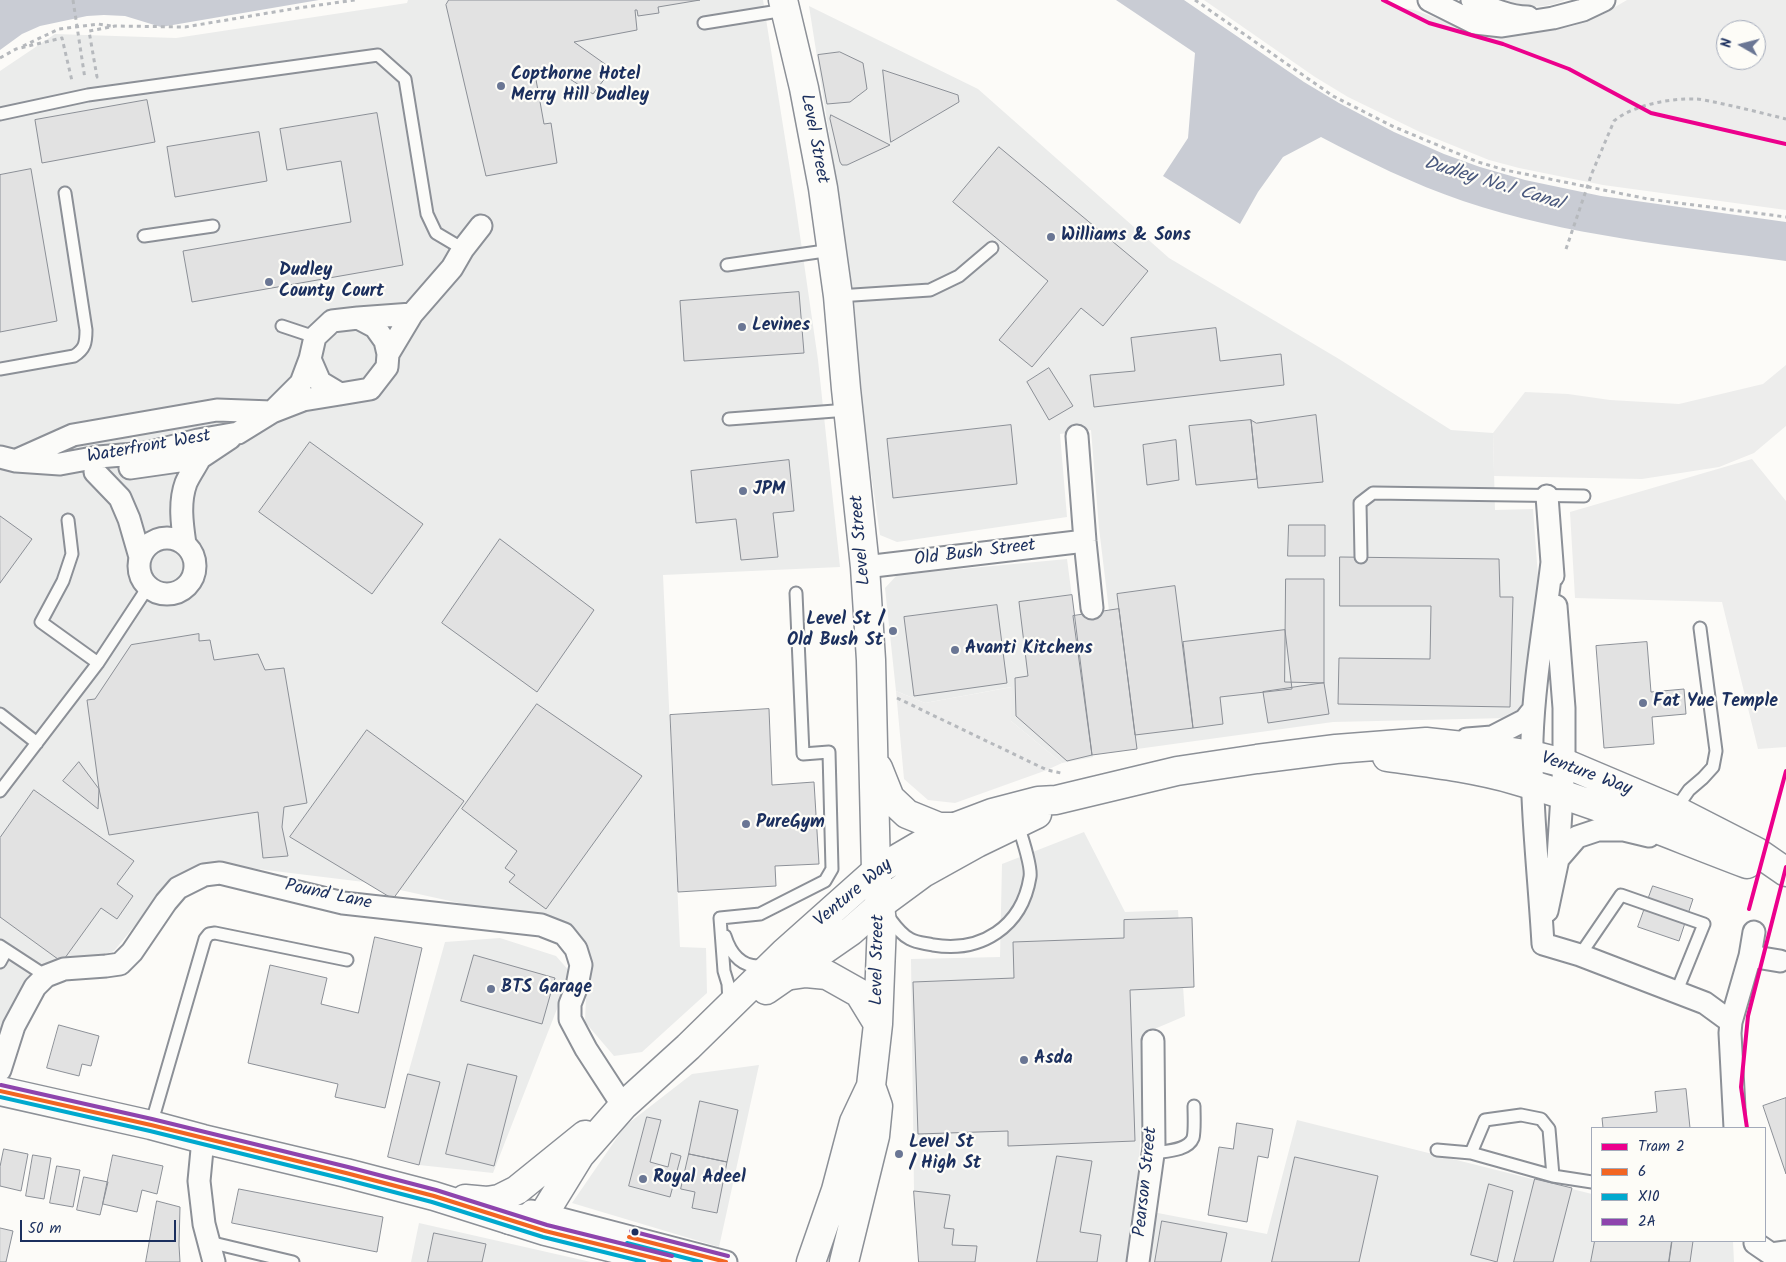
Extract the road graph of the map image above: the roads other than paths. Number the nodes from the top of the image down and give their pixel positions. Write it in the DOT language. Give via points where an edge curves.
graph roads {
  1 [pos="1429,0"];
  2 [pos="1472,0"];
  3 [pos="1604,0"];
  4 [pos="784,5"];
  5 [pos="1553,18"];
  6 [pos="704,23"];
  7 [pos="0,114"];
  8 [pos="65,193"];
  9 [pos="213,226"];
  10 [pos="482,226"];
  11 [pos="144,236"];
  12 [pos="992,248"];
  13 [pos="463,250"];
  14 [pos="832,250"];
  15 [pos="727,265"];
  16 [pos="838,296"];
  17 [pos="412,314"];
  18 [pos="358,318"];
  19 [pos="282,326"];
  20 [pos="315,337"];
  21 [pos="388,354"];
  22 [pos="310,359"];
  23 [pos="0,369"];
  24 [pos="340,394"];
  25 [pos="848,410"];
  26 [pos="272,412"];
  27 [pos="730,419"];
  28 [pos="238,433"];
  29 [pos="1077,436"];
  30 [pos="200,458"];
  31 [pos="8,459"];
  32 [pos="60,464"];
  33 [pos="95,472"];
  34 [pos="1547,496"];
  35 [pos="1584,496"];
  36 [pos="68,520"];
  37 [pos="1085,541"];
  38 [pos="185,544"];
  39 [pos="140,557"];
  40 [pos="1361,557"];
  41 [pos="1552,562"];
  42 [pos="865,567"];
  43 [pos="148,587"];
  44 [pos="796,593"];
  45 [pos="1092,608"];
  46 [pos="1700,628"];
  47 [pos="98,663"];
  48 [pos="1534,710"];
  49 [pos="0,714"];
  50 [pos="1426,742"];
  51 [pos="37,743"];
  52 [pos="1336,749"];
  53 [pos="873,755"];
  54 [pos="1532,755"];
  55 [pos="1564,763"];
  56 [pos="1532,786"];
  57 [pos="0,791"];
  58 [pos="1562,795"];
  59 [pos="1675,810"];
  60 [pos="1015,816"];
  61 [pos="954,827"];
  62 [pos="1708,849"];
  63 [pos="1558,859"];
  64 [pos="876,871"];
  65 [pos="1786,873"];
  66 [pos="880,905"];
  67 [pos="720,918"];
  68 [pos="1754,932"];
  69 [pos="1542,934"];
  70 [pos="3,949"];
  71 [pos="1580,955"];
  72 [pos="1750,956"];
  73 [pos="347,960"];
  74 [pos="1780,961"];
  75 [pos="0,962"];
  76 [pos="779,970"];
  77 [pos="46,976"];
  78 [pos="1676,993"];
  79 [pos="729,1006"];
  80 [pos="1734,1012"];
  81 [pos="878,1024"];
  82 [pos="1153,1041"];
  83 [pos="0,1070"];
  84 [pos="871,1086"];
  85 [pos="0,1091"];
  86 [pos="623,1106"];
  87 [pos="1194,1106"];
  88 [pos="152,1125"];
  89 [pos="1736,1127"];
  90 [pos="203,1140"];
  91 [pos="1437,1150"];
  92 [pos="1154,1153"];
  93 [pos="1471,1153"];
  94 [pos="1553,1176"];
  95 [pos="1591,1182"];
  96 [pos="434,1196"];
  97 [pos="487,1202"];
  98 [pos="541,1214"];
  99 [pos="510,1220"];
  100 [pos="1753,1249"];
  101 [pos="212,1252"];
  102 [pos="1786,1252"];
  103 [pos="293,1262"];
  104 [pos="670,1262"];
  105 [pos="726,1262"];
  106 [pos="811,1262"];
  107 [pos="844,1262"];
  108 [pos="1138,1262"];
  1 -- 5 [label="street" via="1475,23 1502,26"];
  2 -- 5 [label="street" via="1521,17"];
  3 -- 5 [label="street"];
  4 -- 6 [label="lane"];
  4 -- 14 [label="main road, Level Street" via="811,124"];
  7 -- 13 [label="lane" via="88,95 378,55 405,78 427,214 436,233"];
  8 -- 23 [label="lane" via="86,342 83,350 74,356"];
  9 -- 11 [label="lane"];
  10 -- 13 [label="street"];
  12 -- 16 [label="lane" via="959,276 930,290"];
  13 -- 17 [label="street" via="452,268"];
  14 -- 15 [label="lane"];
  14 -- 16 [label="main road, Level Street"];
  16 -- 25 [label="main road, Level Street"];
  17 -- 18 [label="street"];
  17 -- 21 [label="street"];
  18 -- 20 [label="street" via="332,321"];
  18 -- 21 [label="street" via="375,327 385,340"];
  19 -- 20 [label="lane"];
  20 -- 22 [label="street"];
  21 -- 24 [label="street" via="387,367 370,389"];
  22 -- 24 [label="street" via="320,382"];
  22 -- 26 [label="street, Waterfront West" via="301,383"];
  24 -- 26 [label="street, Waterfront West" via="303,400"];
  25 -- 27 [label="lane"];
  25 -- 42 [label="main road, Level Street"];
  26 -- 28 [label="street, Waterfront West"];
  26 -- 31 [label="street" via="217,410 74,435"];
  28 -- 30 [label="street, Waterfront West"];
  28 -- 32 [label="street, Waterfront West" via="147,453"];
  29 -- 37 [label="street"];
  30 -- 33 [label="street, Waterfront West"];
  30 -- 38 [label="street" via="183,494"];
  31 -- 32 [label="street, Waterfront West"];
  32 -- 33 [label="street, Waterfront West"];
  33 -- 39 [label="street" via="120,498"];
  34 -- 35 [label="lane"];
  34 -- 40 [label="lane" via="1373,493 1360,503"];
  34 -- 41 [label="street"];
  36 -- 47 [label="lane" via="72,554 64,581 41,622"];
  37 -- 42 [label="street, Old Bush Street"];
  37 -- 45 [label="street"];
  38 -- 39 [label="street" via="169,538 154,540"];
  38 -- 43 [label="street" via="191,550 195,568 188,586 168,594 157,593"];
  39 -- 43 [label="street" via="138,568"];
  41 -- 48 [label="street"];
  41 -- 55 [label="street" via="1564,708"];
  42 -- 53 [label="main road, Level Street"];
  43 -- 47 [label="lane"];
  44 -- 67 [label="lane" via="803,754 829,752 832,869 825,882 760,914"];
  46 -- 59 [label="lane" via="1716,751 1713,766 1688,790"];
  47 -- 51 [label="lane"];
  48 -- 50 [label="street" via="1525,720 1492,736"];
  48 -- 54 [label="street"];
  49 -- 51 [label="lane"];
  50 -- 52 [label="main road, Venture Way"];
  50 -- 54 [label="main road, Venture Way"];
  51 -- 57 [label="lane"];
  52 -- 56 [label="main road, Venture Way" via="1452,766"];
  52 -- 60 [label="main road, Venture Way" via="1177,771 1056,800 1034,816"];
  53 -- 61 [label="main road" via="890,798 907,814 939,827"];
  53 -- 64 [label="main road, Level Street"];
  54 -- 55 [label="main road, Venture Way"];
  54 -- 56 [label="street"];
  55 -- 56 [label="street"];
  55 -- 58 [label="street"];
  55 -- 59 [label="main road, Venture Way"];
  56 -- 58 [label="main road, Venture Way"];
  56 -- 69 [label="street"];
  58 -- 62 [label="main road, Venture Way"];
  58 -- 63 [label="street"];
  59 -- 65 [label="main road, Venture Way" via="1757,852"];
  60 -- 61 [label="main road, Venture Way" via="992,813"];
  60 -- 66 [label="main road, Venture Way" via="977,843 923,873"];
  60 -- 66 [label="lane" via="1031,875 1026,897 1013,920 993,936 975,943 944,947 912,941 902,934"];
  61 -- 64 [label="main road, Venture Way"];
  62 -- 63 [label="street" via="1624,830 1598,830 1577,837"];
  62 -- 65 [label="main road, Venture Way" via="1752,866"];
  63 -- 69 [label="street"];
  64 -- 66 [label="main road, Level Street"];
  64 -- 76 [label="main road, Venture Way"];
  66 -- 76 [label="main road, Venture Way" via="850,931"];
  66 -- 81 [label="main road, Level Street"];
  67 -- 76 [label="lane" via="736,958 746,964"];
  67 -- 79 [label="lane"];
  68 -- 72 [label="street"];
  69 -- 71 [label="street" via="1543,944"];
  70 -- 75 [label="lane"];
  70 -- 77 [label="lane"];
  71 -- 78 [label="street"];
  71 -- 78 [label="lane" via="1621,895 1704,924"];
  72 -- 74 [label="street"];
  72 -- 80 [label="street"];
  73 -- 88 [label="lane" via="209,934"];
  76 -- 79 [label="main road, Venture Way"];
  76 -- 81 [label="main road" via="827,975 859,993"];
  77 -- 83 [label="street" via="35,987 14,1026"];
  77 -- 86 [label="street, Pound Lane" via="64,969 120,964 178,888 204,875 220,873 343,903 541,925 564,934 576,949 580,965 570,1004 570,1019"];
  78 -- 80 [label="street"];
  79 -- 86 [label="main road, Venture Way"];
  80 -- 89 [label="street" via="1730,1033"];
  81 -- 84 [label="main road, Level Street"];
  82 -- 92 [label="street, Pearson Street"];
  84 -- 106 [label="main road, Level Street" via="854,1122 836,1190"];
  84 -- 107 [label="main road, Level Street" via="878,1106 875,1136"];
  85 -- 88 [label="main road"];
  86 -- 97 [label="main road" via="517,1190"];
  86 -- 98 [label="main road, Venture Way" via="580,1156"];
  87 -- 92 [label="lane" via="1193,1138 1188,1144"];
  88 -- 90 [label="main road"];
  90 -- 96 [label="main road"];
  90 -- 101 [label="street" via="199,1181 204,1224"];
  91 -- 93 [label="lane"];
  92 -- 108 [label="street, Pearson Street"];
  93 -- 94 [label="lane"];
  93 -- 94 [label="lane" via="1485,1120 1521,1115 1541,1119 1549,1129"];
  94 -- 95 [label="lane"];
  96 -- 97 [label="main road"];
  96 -- 99 [label="main road"];
  97 -- 98 [label="street"];
  98 -- 99 [label="main road"];
  98 -- 105 [label="street"];
  99 -- 104 [label="main road"];
  100 -- 102 [label="street" via="1771,1254"];
  101 -- 103 [label="lane"];
}
